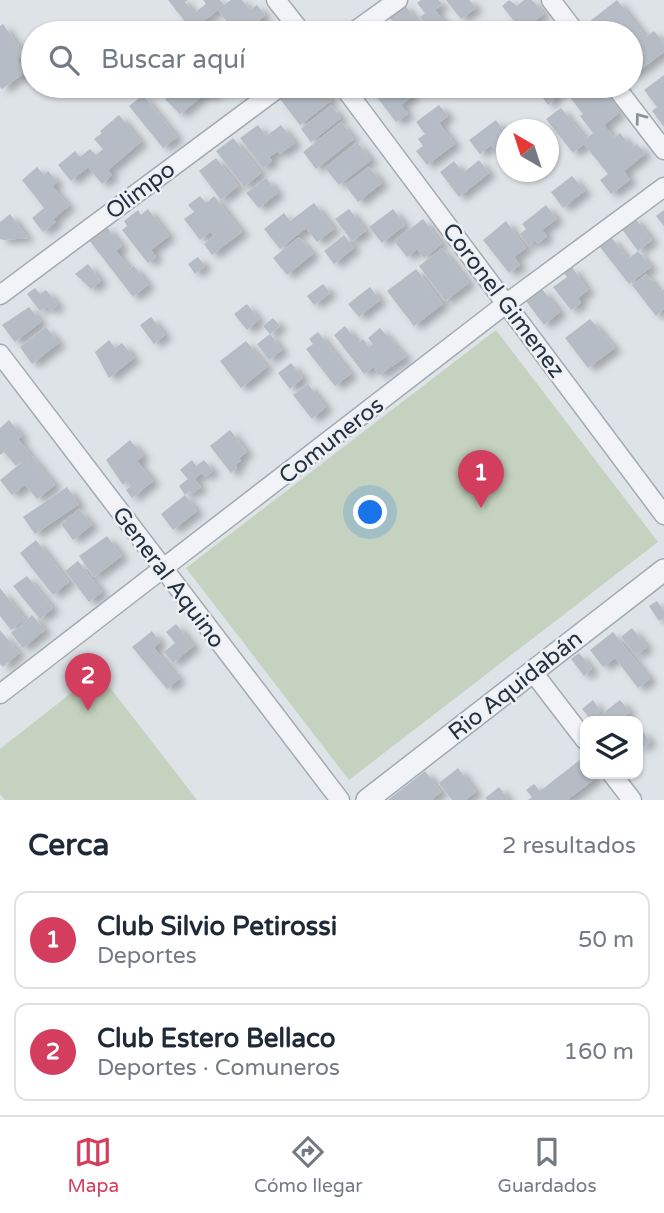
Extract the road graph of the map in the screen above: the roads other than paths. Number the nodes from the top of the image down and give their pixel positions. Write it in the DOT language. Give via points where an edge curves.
graph roads {
  1 [pos="276,0"];
  2 [pos="398,0"];
  3 [pos="551,0"];
  4 [pos="293,21"];
  5 [pos="369,21"];
  6 [pos="567,21"];
  7 [pos="265,98"];
  8 [pos="352,98"];
  9 [pos="624,98"];
  10 [pos="664,150"];
  11 [pos="664,187"];
  12 [pos="0,295"];
  13 [pos="507,303"];
  14 [pos="0,354"];
  15 [pos="664,515"];
  16 [pos="163,570"];
  17 [pos="664,570"];
  18 [pos="532,671"];
  19 [pos="0,694"];
  20 [pos="580,733"];
  21 [pos="616,779"];
  22 [pos="340,800"];
  23 [pos="367,800"];
  24 [pos="632,800"];
  1 -- 4 [label="street"];
  2 -- 5 [label="street"];
  3 -- 6 [label="street"];
  7 -- 12 [label="street, Olimpo"];
  8 -- 13 [label="street, Coronel Gimenez"];
  10 -- 9 [label="street, one-way"];
  11 -- 13 [label="street, Comuneros"];
  13 -- 15 [label="street, Coronel Gimenez"];
  13 -- 16 [label="street, Comuneros"];
  14 -- 16 [label="street, General Aquino"];
  16 -- 19 [label="street, Comuneros"];
  16 -- 22 [label="street, General Aquino"];
  17 -- 18 [label="street, Rio Aquidabán"];
  18 -- 20 [label="street"];
  18 -- 23 [label="street, Rio Aquidabán"];
  21 -- 24 [label="street"];
}
